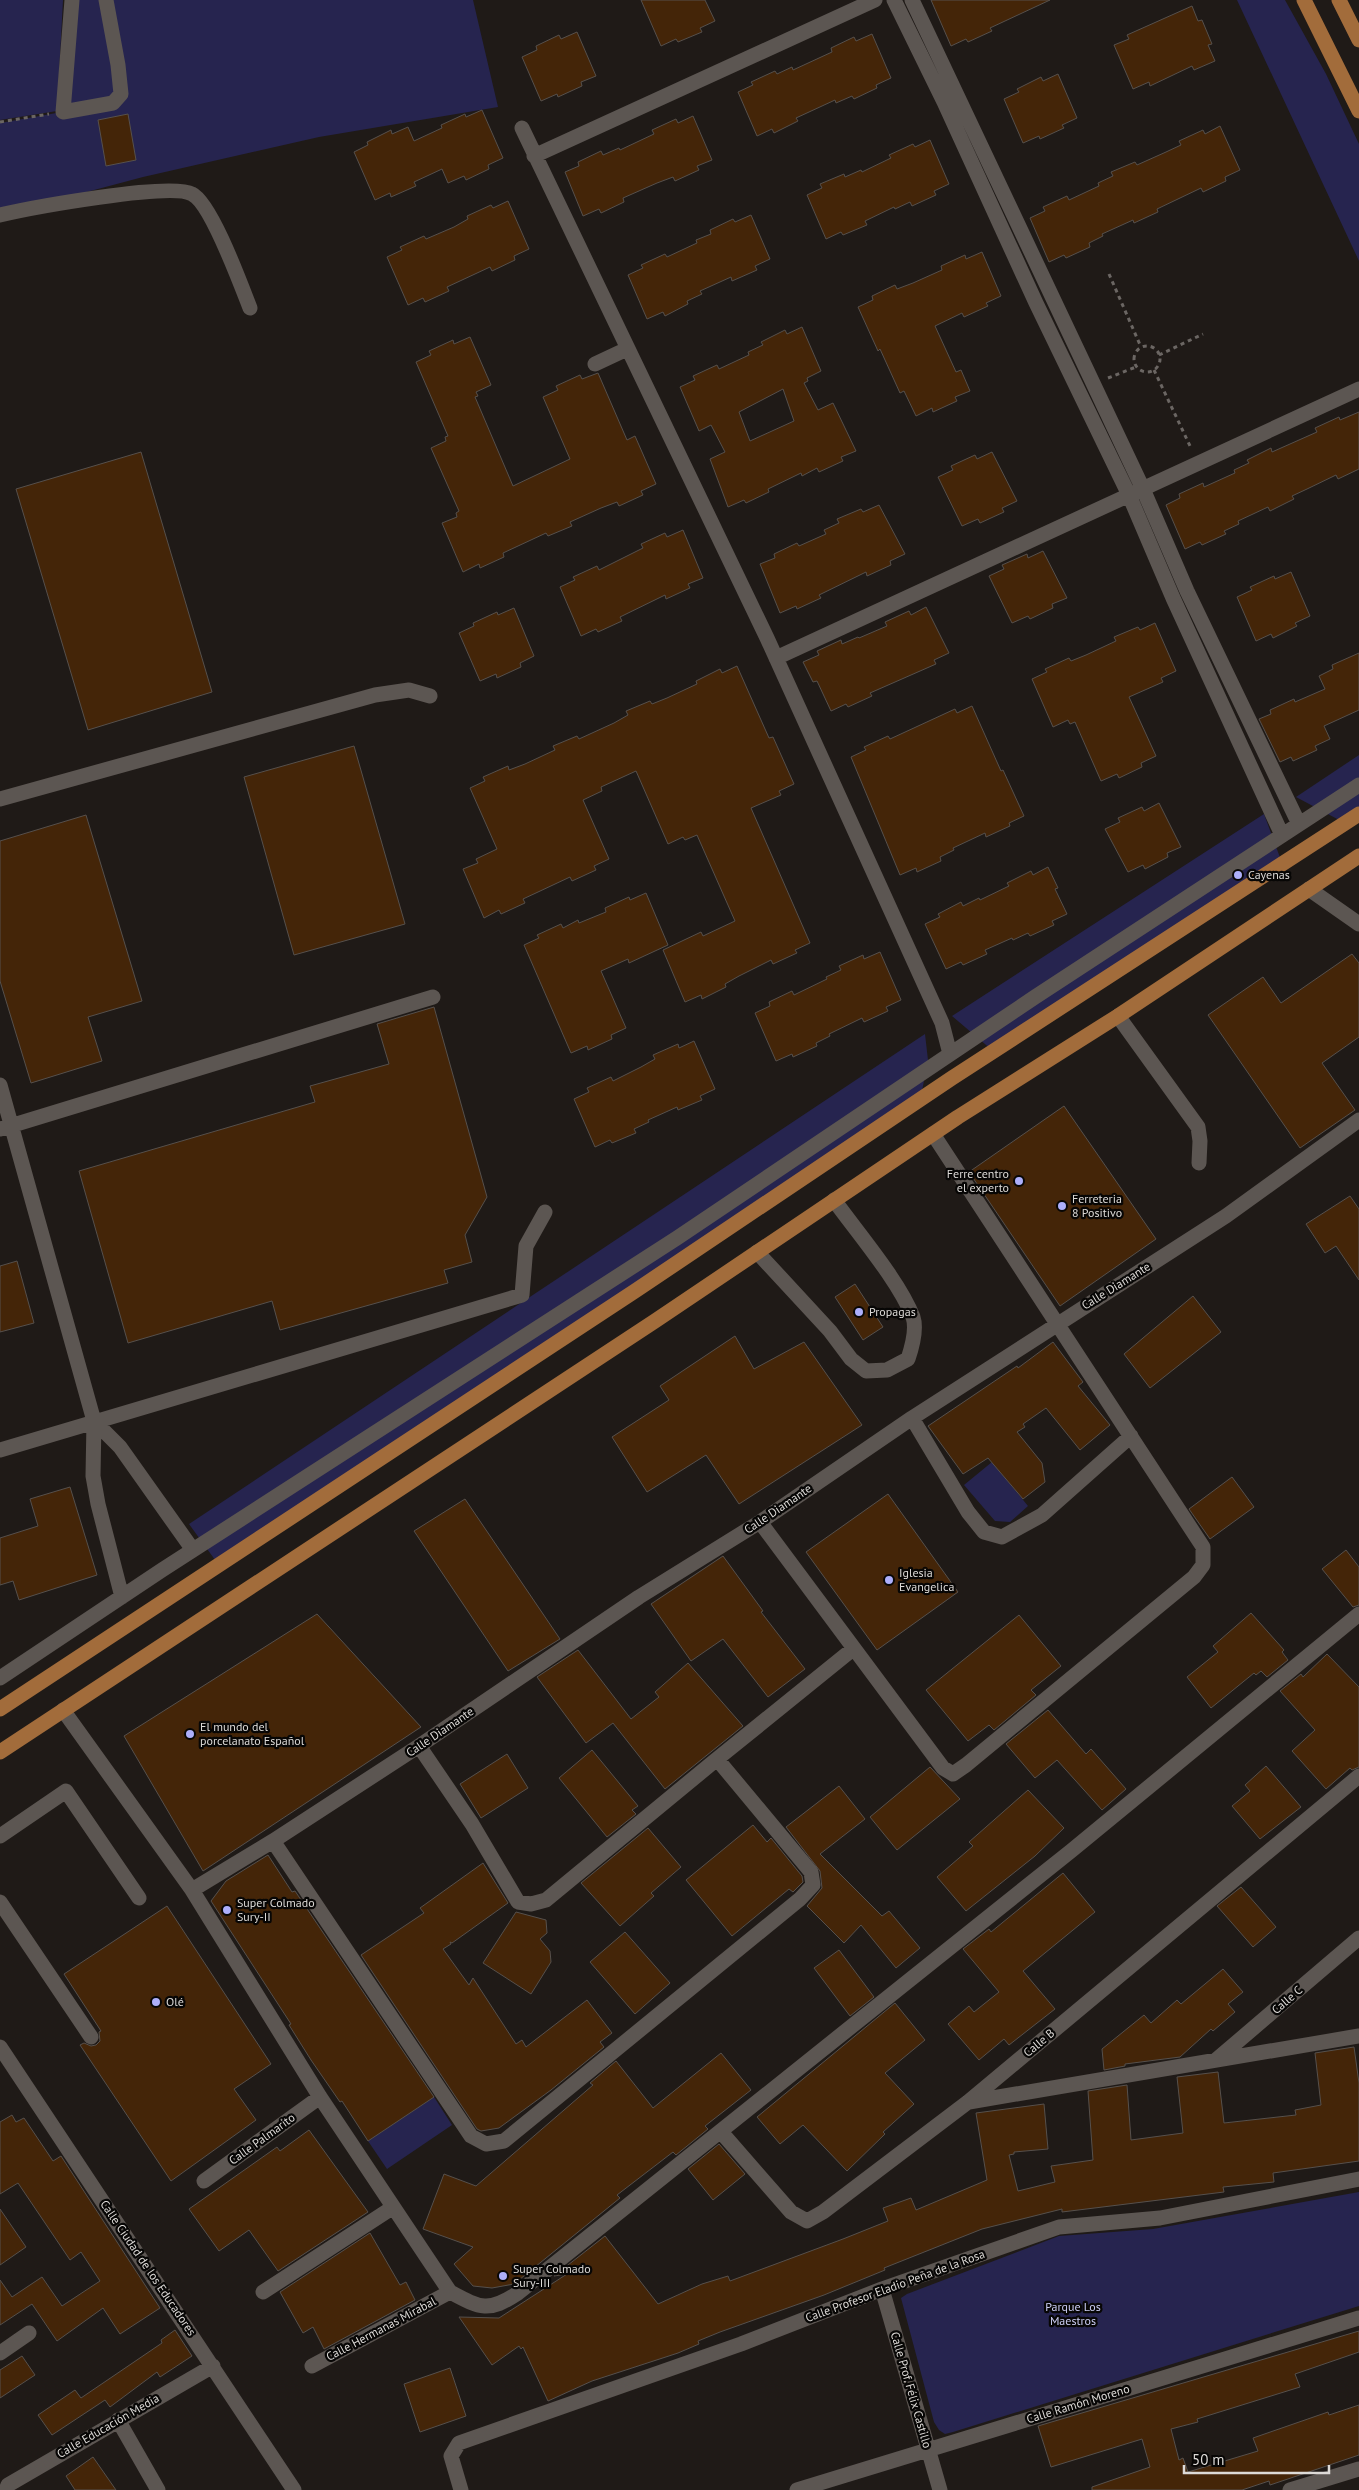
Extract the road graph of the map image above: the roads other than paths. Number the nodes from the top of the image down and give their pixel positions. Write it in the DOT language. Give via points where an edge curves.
graph roads {
  1 [pos="72,0"];
  2 [pos="106,0"];
  3 [pos="875,0"];
  4 [pos="894,0"];
  5 [pos="912,0"];
  6 [pos="1304,0"];
  7 [pos="1339,0"];
  8 [pos="1359,40"];
  9 [pos="950,99"];
  10 [pos="1359,111"];
  11 [pos="522,128"];
  12 [pos="534,156"];
  13 [pos="1007,204"];
  14 [pos="992,211"];
  15 [pos="0,215"];
  16 [pos="250,308"];
  17 [pos="627,349"];
  18 [pos="595,364"];
  19 [pos="1093,384"];
  20 [pos="1359,389"];
  21 [pos="1079,391"];
  22 [pos="1136,492"];
  23 [pos="1180,594"];
  24 [pos="776,658"];
  25 [pos="430,696"];
  26 [pos="1238,699"];
  27 [pos="1223,706"];
  28 [pos="1359,785"];
  29 [pos="0,800"];
  30 [pos="1290,807"];
  31 [pos="1359,814"];
  32 [pos="1274,816"];
  33 [pos="1299,824"];
  34 [pos="1282,835"];
  35 [pos="1359,856"];
  36 [pos="1310,889"];
  37 [pos="1359,924"];
  38 [pos="433,997"];
  39 [pos="1118,1016"];
  40 [pos="950,1054"];
  41 [pos="0,1084"];
  42 [pos="1357,1126"];
  43 [pos="6,1127"];
  44 [pos="932,1134"];
  45 [pos="1198,1163"];
  46 [pos="834,1200"];
  47 [pos="545,1212"];
  48 [pos="757,1252"];
  49 [pos="1056,1324"];
  50 [pos="912,1418"];
  51 [pos="94,1421"];
  52 [pos="1131,1436"];
  53 [pos="0,1450"];
  54 [pos="760,1522"];
  55 [pos="192,1550"];
  56 [pos="122,1597"];
  57 [pos="1359,1614"];
  58 [pos="853,1649"];
  59 [pos="0,1678"];
  60 [pos="0,1709"];
  61 [pos="63,1710"];
  62 [pos="418,1746"];
  63 [pos="0,1752"];
  64 [pos="717,1759"];
  65 [pos="1359,1776"];
  66 [pos="0,1836"];
  67 [pos="273,1841"];
  68 [pos="192,1890"];
  69 [pos="138,1898"];
  70 [pos="0,1902"];
  71 [pos="1359,1938"];
  72 [pos="1359,2036"];
  73 [pos="91,2037"];
  74 [pos="0,2047"];
  75 [pos="1215,2061"];
  76 [pos="320,2097"];
  77 [pos="968,2102"];
  78 [pos="722,2133"];
  79 [pos="1359,2179"];
  80 [pos="204,2181"];
  81 [pos="392,2208"];
  82 [pos="882,2289"];
  83 [pos="263,2292"];
  84 [pos="450,2292"];
  85 [pos="1359,2318"];
  86 [pos="28,2333"];
  87 [pos="0,2353"];
  88 [pos="213,2366"];
  89 [pos="312,2366"];
  90 [pos="118,2420"];
  91 [pos="929,2449"];
  92 [pos="1359,2469"];
  93 [pos="6,2490"];
  94 [pos="158,2490"];
  95 [pos="294,2490"];
  96 [pos="461,2490"];
  97 [pos="797,2490"];
  98 [pos="940,2490"];
  99 [pos="1290,2490"];
  1 -- 2 [label="street" via="63,112 113,103 121,94"];
  3 -- 12 [label="street"];
  4 -- 9 [label="street"];
  5 -- 9 [label="street"];
  6 -- 10 [label="main road"];
  7 -- 8 [label="main road"];
  9 -- 13 [label="street"];
  9 -- 14 [label="street"];
  11 -- 12 [label="street"];
  12 -- 17 [label="street"];
  13 -- 14 [label="street"];
  13 -- 19 [label="street"];
  14 -- 21 [label="street"];
  15 -- 16 [label="street" via="109,196 178,190 192,194 209,212"];
  17 -- 18 [label="street"];
  17 -- 24 [label="street"];
  19 -- 21 [label="street"];
  19 -- 22 [label="street"];
  20 -- 22 [label="street"];
  21 -- 22 [label="street"];
  22 -- 23 [label="street"];
  22 -- 24 [label="street"];
  23 -- 26 [label="street"];
  23 -- 27 [label="street"];
  24 -- 40 [label="street" via="942,1022"];
  25 -- 29 [label="street" via="409,690 375,695"];
  26 -- 27 [label="street"];
  26 -- 30 [label="street"];
  27 -- 32 [label="street"];
  28 -- 33 [label="street"];
  30 -- 32 [label="street"];
  30 -- 33 [label="street"];
  31 -- 60 [label="main road" via="960,1073"];
  32 -- 34 [label="street"];
  33 -- 34 [label="street"];
  34 -- 40 [label="street"];
  35 -- 36 [label="main road"];
  36 -- 37 [label="street"];
  36 -- 39 [label="main road"];
  38 -- 43 [label="street"];
  39 -- 44 [label="main road"];
  39 -- 45 [label="street" via="1198,1127"];
  40 -- 55 [label="street" via="677,1238"];
  41 -- 43 [label="street"];
  42 -- 49 [label="street, Calle Diamante" via="1226,1216"];
  43 -- 51 [label="street"];
  44 -- 46 [label="main road"];
  44 -- 49 [label="street"];
  46 -- 48 [label="main road"];
  46 -- 48 [label="street" via="913,1318 913,1343 908,1359 887,1370 866,1371 851,1359 830,1331"];
  47 -- 51 [label="street" via="526,1246 522,1295"];
  48 -- 61 [label="main road"];
  49 -- 50 [label="street, Calle Diamante"];
  49 -- 52 [label="street"];
  50 -- 52 [label="street" via="968,1512 984,1532 1002,1537 1042,1515"];
  50 -- 54 [label="street, Calle Diamante"];
  51 -- 53 [label="street"];
  51 -- 55 [label="street" via="120,1448"];
  51 -- 56 [label="street" via="93,1476"];
  52 -- 58 [label="street" via="1203,1547 1203,1565 1194,1578 966,1766 952,1774 942,1768"];
  54 -- 58 [label="street"];
  54 -- 62 [label="street, Calle Diamante" via="639,1597"];
  55 -- 56 [label="street"];
  56 -- 59 [label="street"];
  57 -- 78 [label="street"];
  58 -- 64 [label="street"];
  61 -- 63 [label="main road"];
  61 -- 68 [label="street"];
  62 -- 64 [label="street" via="472,1824 518,1902 532,1904 546,1900"];
  62 -- 67 [label="street, Calle Diamante"];
  64 -- 67 [label="street" via="811,1872 813,1885 504,2141 486,2144 471,2136"];
  65 -- 77 [label="street, Calle B"];
  66 -- 69 [label="street" via="66,1791"];
  67 -- 68 [label="street, Calle Diamante"];
  68 -- 76 [label="street"];
  70 -- 73 [label="street"];
  71 -- 75 [label="street, Calle C"];
  72 -- 75 [label="street"];
  74 -- 88 [label="street, Calle Ciudad de los Educadores"];
  75 -- 77 [label="street"];
  76 -- 80 [label="street, Calle Palmarito"];
  76 -- 81 [label="street"];
  77 -- 78 [label="street, Calle B" via="824,2212 806,2221 791,2212"];
  78 -- 84 [label="street" via="501,2304 478,2307"];
  79 -- 82 [label="street, Calle Profesor Eladio Peña de la Rosa" via="1160,2218 1059,2227"];
  81 -- 83 [label="street"];
  81 -- 84 [label="street"];
  82 -- 91 [label="street, Calle Prof. Félix Castillo"];
  82 -- 96 [label="street, Calle Profesor Eladio Peña de la Rosa" via="741,2344 458,2444 451,2456"];
  84 -- 89 [label="street, Calle Hermanas Mirabal"];
  85 -- 91 [label="street, Calle Ramón Moreno"];
  86 -- 87 [label="street"];
  88 -- 90 [label="street, Calle Educación Media"];
  88 -- 95 [label="street, Calle Ciudad de los Educadores"];
  90 -- 93 [label="street, Calle Educación Media" via="8,2485"];
  90 -- 94 [label="street"];
  91 -- 97 [label="street, Calle Ramón Moreno"];
  91 -- 98 [label="street, Calle Prof. Félix Castillo"];
  92 -- 99 [label="street"];
}
